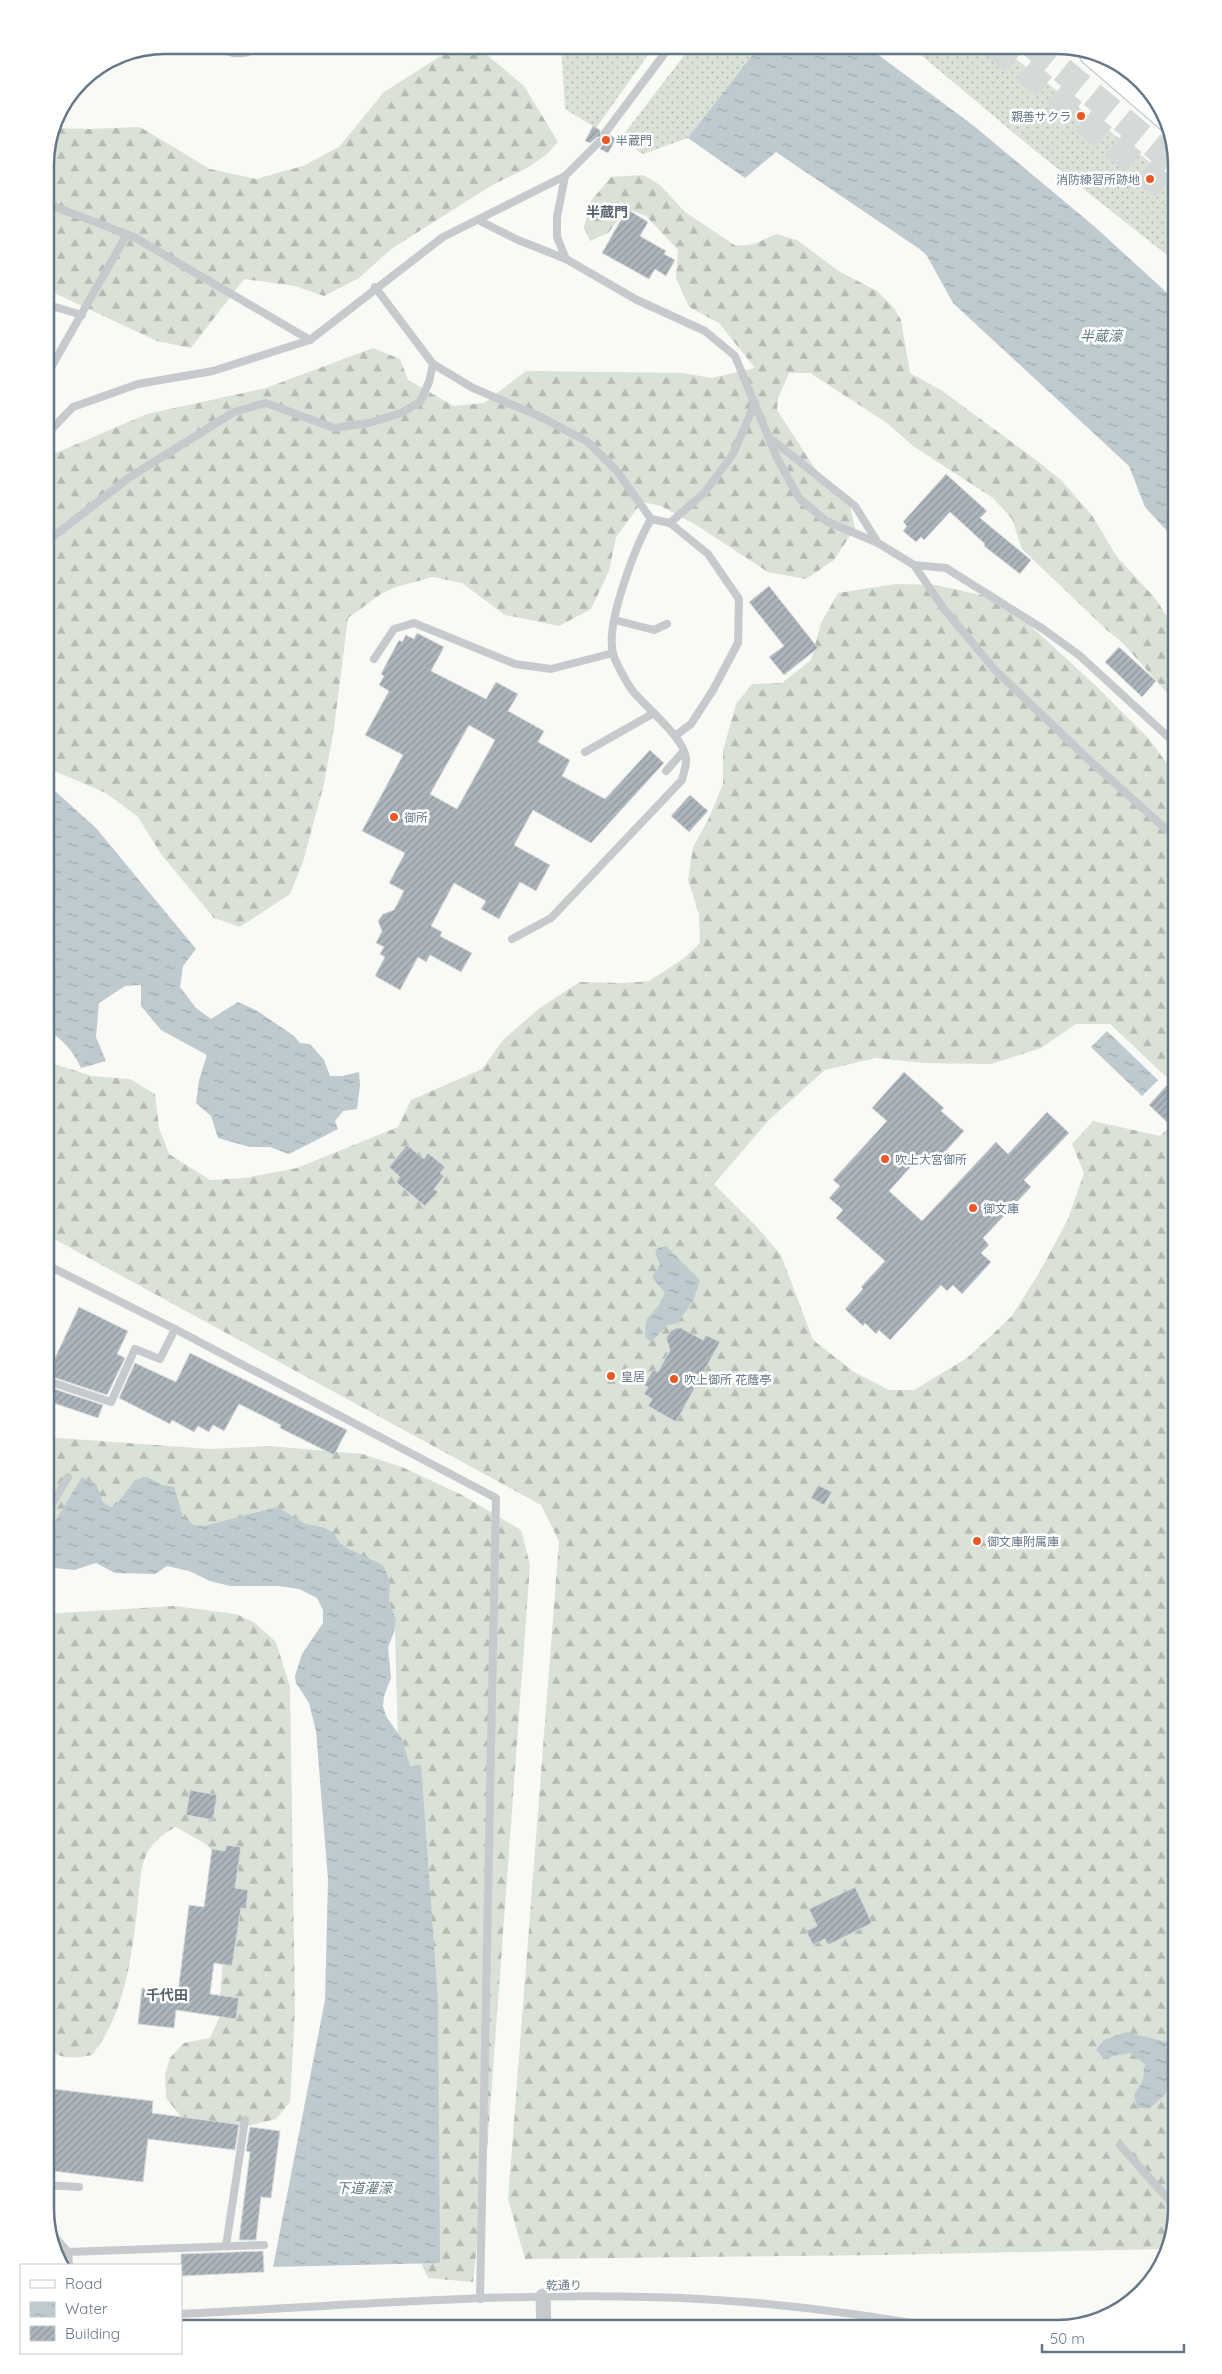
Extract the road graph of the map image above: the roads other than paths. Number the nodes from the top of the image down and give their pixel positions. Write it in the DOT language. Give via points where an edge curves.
graph roads {
  1 [pos="664,54"];
  2 [pos="1098,62"];
  3 [pos="1153,109"];
  4 [pos="605,132"];
  5 [pos="599,142"];
  6 [pos="565,176"];
  7 [pos="54,206"];
  8 [pos="478,220"];
  9 [pos="127,234"];
  10 [pos="566,259"];
  11 [pos="375,287"];
  12 [pos="54,306"];
  13 [pos="82,314"];
  14 [pos="310,340"];
  15 [pos="54,362"];
  16 [pos="433,364"];
  17 [pos="755,403"];
  18 [pos="54,426"];
  19 [pos="768,436"];
  20 [pos="651,519"];
  21 [pos="670,523"];
  22 [pos="54,535"];
  23 [pos="878,543"];
  24 [pos="914,565"];
  25 [pos="615,620"];
  26 [pos="667,624"];
  27 [pos="613,653"];
  28 [pos="374,659"];
  29 [pos="654,713"];
  30 [pos="675,736"];
  31 [pos="1168,736"];
  32 [pos="585,752"];
  33 [pos="683,752"];
  34 [pos="666,771"];
  35 [pos="1168,831"];
  36 [pos="512,939"];
  37 [pos="54,1268"];
  38 [pos="175,1329"];
  39 [pos="54,1383"];
  40 [pos="68,1477"];
  41 [pos="54,1501"];
  42 [pos="245,2120"];
  43 [pos="1120,2145"];
  44 [pos="54,2186"];
  45 [pos="79,2187"];
  46 [pos="1168,2199"];
  47 [pos="59,2242"];
  48 [pos="264,2245"];
  49 [pos="226,2246"];
  50 [pos="68,2252"];
  51 [pos="69,2264"];
  52 [pos="543,2296"];
  53 [pos="480,2299"];
  54 [pos="182,2314"];
  55 [pos="544,2320"];
  56 [pos="885,2320"];
  1 -- 4 [label="lane"];
  2 -- 3 [label="main road"];
  5 -- 6 [label="lane"];
  6 -- 8 [label="lane"];
  6 -- 10 [label="lane" via="557,217 557,237"];
  7 -- 9 [label="lane"];
  8 -- 10 [label="lane"];
  8 -- 11 [label="lane" via="442,237"];
  9 -- 13 [label="lane"];
  9 -- 14 [label="lane"];
  10 -- 17 [label="lane" via="637,300 705,332 735,356"];
  11 -- 14 [label="lane"];
  11 -- 16 [label="lane"];
  12 -- 13 [label="lane"];
  13 -- 15 [label="lane"];
  14 -- 18 [label="lane" via="213,371 138,384 72,407"];
  16 -- 20 [label="lane" via="473,388 541,417 588,442 617,471"];
  16 -- 22 [label="lane" via="420,402 401,413 369,423 334,428 266,403 234,412 130,477"];
  17 -- 19 [label="lane"];
  17 -- 21 [label="lane" via="733,454 705,492"];
  19 -- 23 [label="lane" via="855,506"];
  19 -- 23 [label="lane" via="799,498 826,521"];
  20 -- 21 [label="lane"];
  20 -- 25 [label="lane" via="640,538"];
  21 -- 30 [label="lane" via="708,554 739,599 738,643 691,724"];
  23 -- 24 [label="lane"];
  24 -- 31 [label="lane" via="946,568 1043,629 1079,655"];
  24 -- 35 [label="lane" via="944,609 995,670"];
  25 -- 26 [label="lane" via="654,630"];
  25 -- 27 [label="lane"];
  27 -- 28 [label="lane" via="551,669 515,664 414,623 394,629"];
  27 -- 29 [label="lane" via="632,689"];
  29 -- 30 [label="lane"];
  29 -- 32 [label="lane"];
  30 -- 33 [label="lane"];
  33 -- 34 [label="lane"];
  33 -- 36 [label="lane" via="686,758 682,780 551,918"];
  37 -- 38 [label="lane"];
  38 -- 39 [label="lane" via="160,1359 135,1350 111,1402"];
  38 -- 53 [label="lane" via="496,1498"];
  40 -- 41 [label="lane"];
  42 -- 49 [label="lane"];
  43 -- 46 [label="lane"];
  44 -- 45 [label="lane"];
  47 -- 50 [label="lane"];
  48 -- 49 [label="lane"];
  49 -- 50 [label="lane"];
  50 -- 51 [label="lane"];
  52 -- 53 [label="lane, 乾通り"];
  52 -- 55 [label="street"];
  52 -- 56 [label="lane, 乾通り" via="704,2299"];
  53 -- 54 [label="lane, 乾通り"];
}
